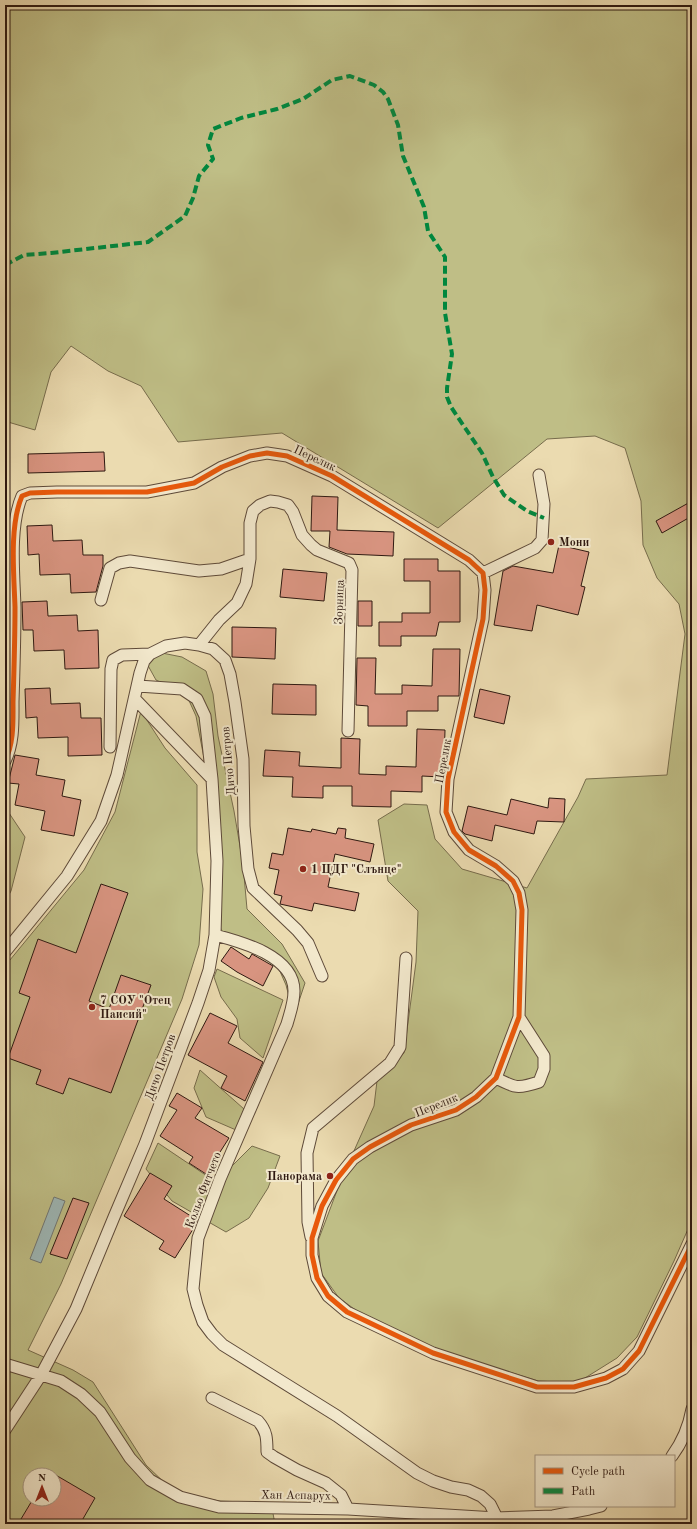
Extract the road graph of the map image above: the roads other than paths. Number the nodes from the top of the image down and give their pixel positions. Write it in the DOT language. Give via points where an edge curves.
graph roads {
  1 [pos="539,475"];
  2 [pos="250,559"];
  3 [pos="483,573"];
  4 [pos="101,600"];
  5 [pos="199,644"];
  6 [pos="150,654"];
  7 [pos="138,686"];
  8 [pos="135,699"];
  9 [pos="348,731"];
  10 [pos="110,747"];
  11 [pos="5,761"];
  12 [pos="212,779"];
  13 [pos="215,935"];
  14 [pos="5,952"];
  15 [pos="406,958"];
  16 [pos="322,976"];
  17 [pos="519,1018"];
  18 [pos="496,1078"];
  19 [pos="312,1238"];
  20 [pos="692,1244"];
  21 [pos="5,1364"];
  22 [pos="41,1375"];
  23 [pos="212,1398"];
  24 [pos="692,1409"];
  25 [pos="5,1430"];
  26 [pos="673,1455"];
  27 [pos="596,1507"];
  28 [pos="348,1509"];
  29 [pos="498,1521"];
  1 -- 3 [label="street" via="544,504 542,540 535,548"];
  2 -- 4 [label="street" via="221,568 199,571 130,562 119,563 110,568"];
  2 -- 5 [label="street, Зорница" via="246,584 237,603"];
  2 -- 9 [label="street, Зорница" via="250,523 253,511 270,501 288,505 302,535 316,550 349,563 352,570"];
  3 -- 11 [label="street, Перелик" via="469,560 332,476 287,456 267,453 250,456 222,467 194,484 147,492 57,492 30,493 22,496 18,504 14,536 15,636 12,735"];
  3 -- 17 [label="street, Перелик" via="483,619 448,779 446,812 454,832 469,850 496,866 513,881 519,893 522,910"];
  5 -- 6 [label="street, Дичо Петров" via="166,646"];
  5 -- 16 [label="street, Дичо Петров" via="213,649 225,660 230,674 242,759 247,862 252,888 308,943"];
  6 -- 7 [label="street" via="144,661"];
  6 -- 10 [label="street" via="122,654 113,660"];
  7 -- 8 [label="street"];
  7 -- 12 [label="street, Дичо Петров" via="182,690 197,699 205,716"];
  8 -- 12 [label="street"];
  8 -- 14 [label="street" via="117,776 101,821 67,876"];
  12 -- 13 [label="street, Дичо Петров" via="218,861"];
  13 -- 22 [label="street, Дичо Петров" via="209,970 198,1003 145,1144 76,1310"];
  13 -- 29 [label="street, Кольо Фитчето" via="272,956 287,969 294,991 287,1024 220,1179 198,1238 193,1289 203,1322 223,1345 337,1416 417,1473 481,1496 490,1504"];
  15 -- 19 [label="street" via="400,1047 390,1063 313,1128 307,1153 308,1222"];
  17 -- 18 [label="street, Перелик"];
  17 -- 18 [label="street" via="544,1056 544,1069 539,1082 523,1088 509,1085"];
  18 -- 19 [label="street, Перелик" via="476,1097 456,1110 411,1125 353,1159 336,1180 322,1206"];
  19 -- 20 [label="street, Перелик" via="316,1278 328,1296 347,1312 433,1353 537,1387 574,1387 606,1378 623,1369 639,1351"];
  21 -- 22 [label="street, Хан Аспарух"];
  22 -- 25 [label="street, Дичо Петров"];
  22 -- 28 [label="street, Хан Аспарух" via="61,1381 81,1394 100,1412 130,1458 150,1480 180,1497 219,1507"];
  23 -- 28 [label="street" via="258,1421 267,1434 267,1452 274,1458 326,1483 341,1495"];
  24 -- 26 [label="street" via="689,1426"];
  27 -- 29 [label="street, Хан Аспарух" via="553,1516"];
  28 -- 29 [label="street, Хан Аспарух"];
}
